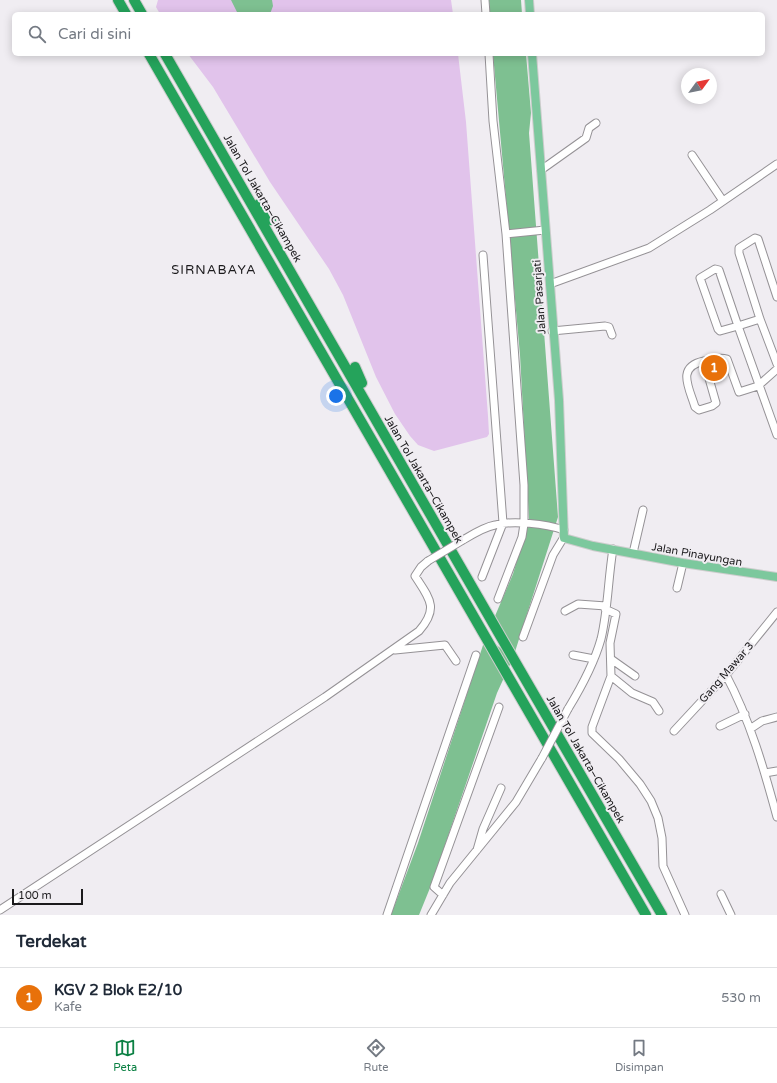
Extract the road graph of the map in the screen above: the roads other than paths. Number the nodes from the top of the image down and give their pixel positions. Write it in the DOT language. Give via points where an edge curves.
graph roads {
  1 [pos="118,0"];
  2 [pos="134,0"];
  3 [pos="485,0"];
  4 [pos="529,0"];
  5 [pos="125,12"];
  6 [pos="141,12"];
  7 [pos="486,12"];
  8 [pos="530,12"];
  9 [pos="150,56"];
  10 [pos="166,56"];
  11 [pos="489,56"];
  12 [pos="532,56"];
  13 [pos="596,123"];
  14 [pos="692,155"];
  15 [pos="225,157"];
  16 [pos="777,164"];
  17 [pos="541,170"];
  18 [pos="724,201"];
  19 [pos="271,220"];
  20 [pos="541,231"];
  21 [pos="510,233"];
  22 [pos="483,255"];
  23 [pos="550,284"];
  24 [pos="777,296"];
  25 [pos="760,319"];
  26 [pos="738,326"];
  27 [pos="552,331"];
  28 [pos="612,335"];
  29 [pos="704,361"];
  30 [pos="777,364"];
  31 [pos="355,367"];
  32 [pos="777,370"];
  33 [pos="758,386"];
  34 [pos="376,418"];
  35 [pos="777,435"];
  36 [pos="643,510"];
  37 [pos="503,523"];
  38 [pos="526,524"];
  39 [pos="562,533"];
  40 [pos="613,549"];
  41 [pos="633,553"];
  42 [pos="683,563"];
  43 [pos="482,576"];
  44 [pos="777,577"];
  45 [pos="677,588"];
  46 [pos="498,599"];
  47 [pos="605,608"];
  48 [pos="565,610"];
  49 [pos="777,612"];
  50 [pos="523,637"];
  51 [pos="392,650"];
  52 [pos="476,655"];
  53 [pos="573,655"];
  54 [pos="594,658"];
  55 [pos="611,659"];
  56 [pos="456,661"];
  57 [pos="726,675"];
  58 [pos="611,676"];
  59 [pos="635,676"];
  60 [pos="500,707"];
  61 [pos="659,712"];
  62 [pos="745,714"];
  63 [pos="777,717"];
  64 [pos="720,726"];
  65 [pos="750,729"];
  66 [pos="674,731"];
  67 [pos="777,771"];
  68 [pos="765,773"];
  69 [pos="501,788"];
  70 [pos="777,817"];
  71 [pos="477,850"];
  72 [pos="720,894"];
  73 [pos="443,895"];
  74 [pos="0,910"];
  75 [pos="387,915"];
  76 [pos="431,915"];
  77 [pos="646,915"];
  78 [pos="662,915"];
  79 [pos="684,915"];
  80 [pos="731,915"];
  1 -- 5 [label="highway"];
  2 -- 6 [label="highway"];
  3 -- 7 [label="street"];
  4 -- 8 [label="main road"];
  9 -- 77 [label="highway"];
  10 -- 15 [label="highway, Jalan Tol Jakarta–Cikampek"];
  11 -- 21 [label="street" via="493,121"];
  12 -- 17 [label="main road, Jalan Pasarjati"];
  13 -- 17 [label="street" via="589,128 586,138"];
  14 -- 18 [label="street"];
  15 -- 19 [label="highway"];
  15 -- 34 [label="highway, Jalan Tol Jakarta–Cikampek"];
  16 -- 18 [label="street"];
  17 -- 20 [label="main road, Jalan Pasarjati"];
  18 -- 23 [label="street" via="649,248"];
  20 -- 21 [label="street"];
  20 -- 23 [label="main road, Jalan Pasarjati"];
  21 -- 38 [label="street"];
  22 -- 37 [label="street"];
  23 -- 27 [label="main road, Jalan Pasarjati"];
  24 -- 25 [label="street" via="758,239 741,245 739,253"];
  25 -- 26 [label="street"];
  25 -- 30 [label="street"];
  26 -- 26 [label="street" via="720,331 718,329 701,282 702,276 715,269 719,270"];
  26 -- 33 [label="street"];
  27 -- 28 [label="street" via="605,326 609,327"];
  27 -- 39 [label="main road, Jalan Pasarjati" via="559,400"];
  29 -- 29 [label="street" via="691,366 686,375 696,407 700,410 716,403"];
  29 -- 33 [label="street" via="726,359 739,392"];
  31 -- 34 [label="highway"];
  32 -- 33 [label="street"];
  33 -- 35 [label="street"];
  34 -- 78 [label="highway, Jalan Tol Jakarta–Cikampek" via="514,662"];
  36 -- 41 [label="street"];
  37 -- 38 [label="street"];
  37 -- 43 [label="street"];
  37 -- 51 [label="street, bridge" via="464,540 422,567 415,576 430,600 430,617 419,631"];
  38 -- 39 [label="street"];
  38 -- 46 [label="street"];
  39 -- 40 [label="main road, Jalan Pinayungan" via="566,540"];
  39 -- 50 [label="street"];
  40 -- 41 [label="main road, Jalan Pinayungan"];
  40 -- 47 [label="street"];
  41 -- 42 [label="main road, Jalan Pinayungan"];
  42 -- 44 [label="main road, Jalan Pinayungan"];
  42 -- 45 [label="street"];
  47 -- 48 [label="street" via="578,604"];
  47 -- 54 [label="street" via="601,638"];
  47 -- 55 [label="street" via="616,614 610,643"];
  49 -- 57 [label="street, Gang Mawar 3"];
  51 -- 56 [label="street" via="445,646"];
  51 -- 74 [label="street"];
  52 -- 75 [label="street"];
  53 -- 54 [label="street"];
  54 -- 71 [label="street, bridge" via="584,681 516,802"];
  55 -- 58 [label="street"];
  55 -- 59 [label="street"];
  57 -- 62 [label="street"];
  57 -- 66 [label="street, Gang Mawar 3"];
  58 -- 61 [label="street" via="636,695 653,702"];
  58 -- 79 [label="street" via="592,733 619,759 651,801 662,838 663,866"];
  60 -- 73 [label="street" via="435,885 435,889"];
  62 -- 64 [label="street"];
  62 -- 65 [label="street"];
  63 -- 65 [label="street" via="762,721"];
  65 -- 68 [label="street"];
  67 -- 68 [label="street"];
  68 -- 70 [label="street"];
  69 -- 71 [label="street"];
  71 -- 73 [label="street"];
  72 -- 80 [label="street"];
  73 -- 76 [label="street"];
}
